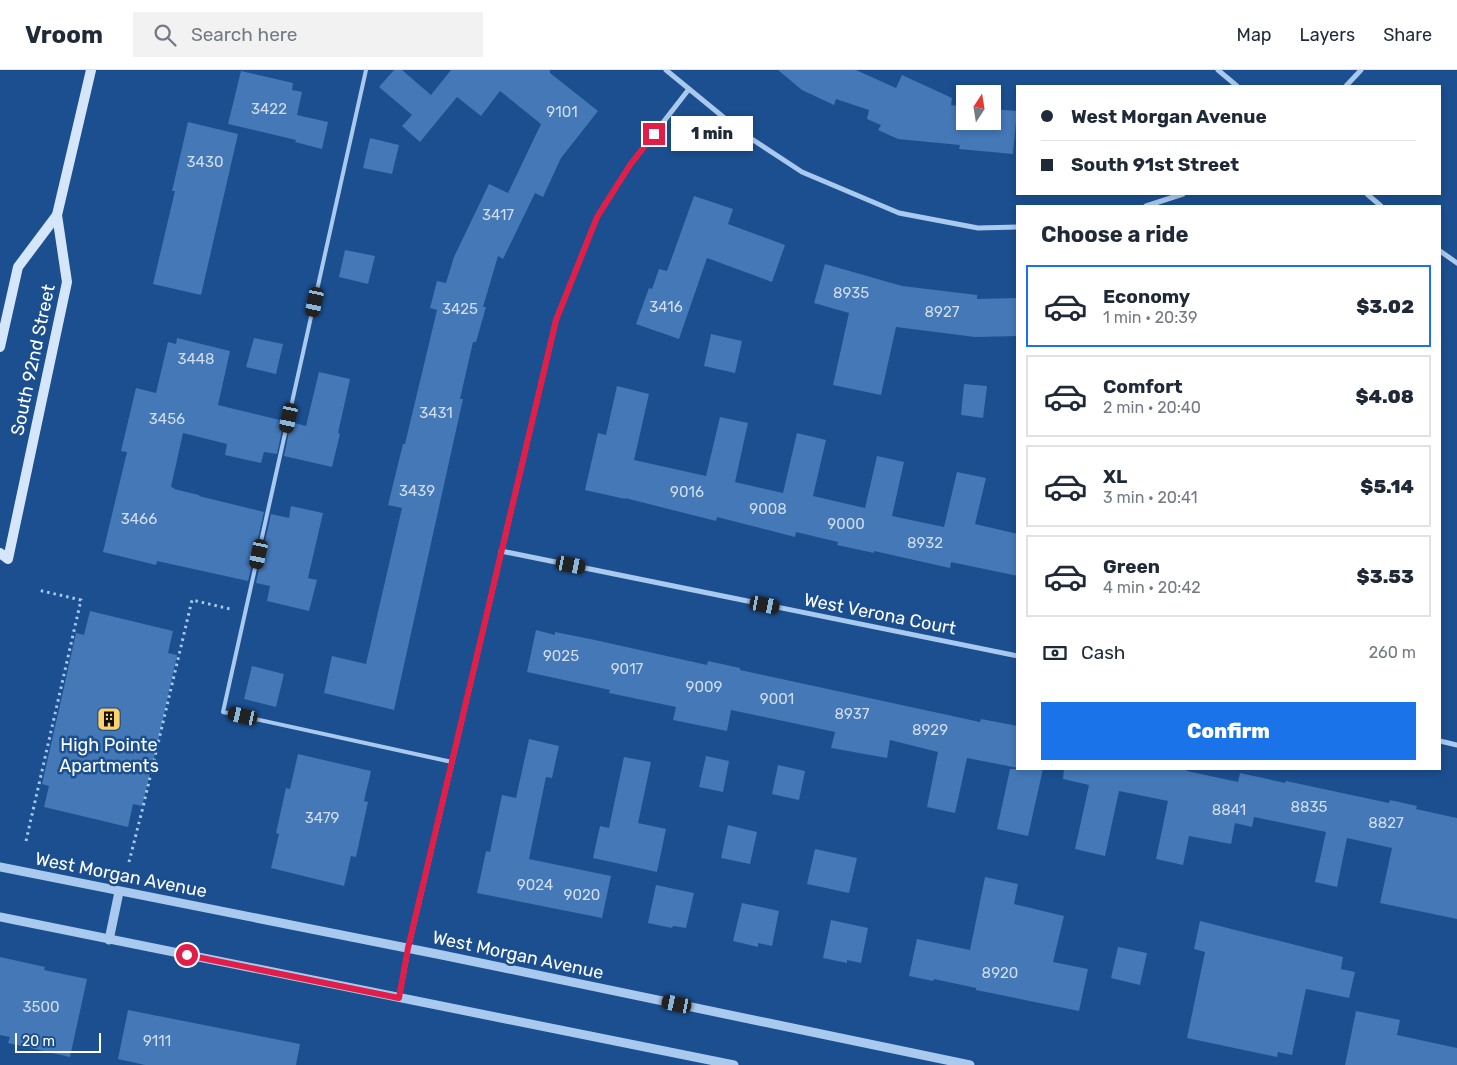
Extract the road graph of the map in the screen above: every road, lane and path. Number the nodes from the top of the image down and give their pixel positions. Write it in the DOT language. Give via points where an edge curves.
graph roads {
  1 [pos="91,70"];
  2 [pos="366,70"];
  3 [pos="666,70"];
  4 [pos="1218,70"];
  5 [pos="1361,70"];
  6 [pos="1236,85"];
  7 [pos="1347,85"];
  8 [pos="689,89"];
  9 [pos="1180,195"];
  10 [pos="1368,195"];
  11 [pos="1149,205"];
  12 [pos="1380,205"];
  13 [pos="57,215"];
  14 [pos="1016,227"];
  15 [pos="1441,252"];
  16 [pos="1457,263"];
  17 [pos="0,346"];
  18 [pos="501,551"];
  19 [pos="0,553"];
  20 [pos="38,590"];
  21 [pos="246,612"];
  22 [pos="1016,656"];
  23 [pos="1441,741"];
  24 [pos="1457,745"];
  25 [pos="452,762"];
  26 [pos="26,841"];
  27 [pos="129,862"];
  28 [pos="0,867"];
  29 [pos="119,892"];
  30 [pos="0,917"];
  31 [pos="109,940"];
  32 [pos="408,948"];
  33 [pos="399,998"];
  34 [pos="734,1065"];
  35 [pos="970,1065"];
  1 -- 13 [label="main road, South 92nd Street"];
  2 -- 21 [label="lane"];
  3 -- 8 [label="street"];
  4 -- 6 [label="street"];
  5 -- 7 [label="street"];
  8 -- 14 [label="street" via="744,134 802,172 899,213 978,228"];
  8 -- 18 [label="street" via="630,165 597,217 556,320"];
  9 -- 11 [label="street"];
  10 -- 12 [label="street"];
  13 -- 17 [label="main road, South 92nd Street" via="18,267"];
  13 -- 19 [label="main road, South 92nd Street" via="66,282 8,559"];
  15 -- 16 [label="street"];
  18 -- 22 [label="street, West Verona Court"];
  18 -- 25 [label="street"];
  20 -- 26 [label="path" via="81,600"];
  21 -- 25 [label="lane" via="224,712"];
  21 -- 27 [label="path" via="192,600"];
  23 -- 24 [label="street"];
  25 -- 32 [label="street"];
  28 -- 29 [label="street, West Morgan Avenue"];
  29 -- 31 [label="street"];
  29 -- 32 [label="street, West Morgan Avenue"];
  30 -- 31 [label="street"];
  31 -- 33 [label="street"];
  32 -- 33 [label="street"];
  32 -- 35 [label="street, West Morgan Avenue"];
  33 -- 34 [label="street"];
}
